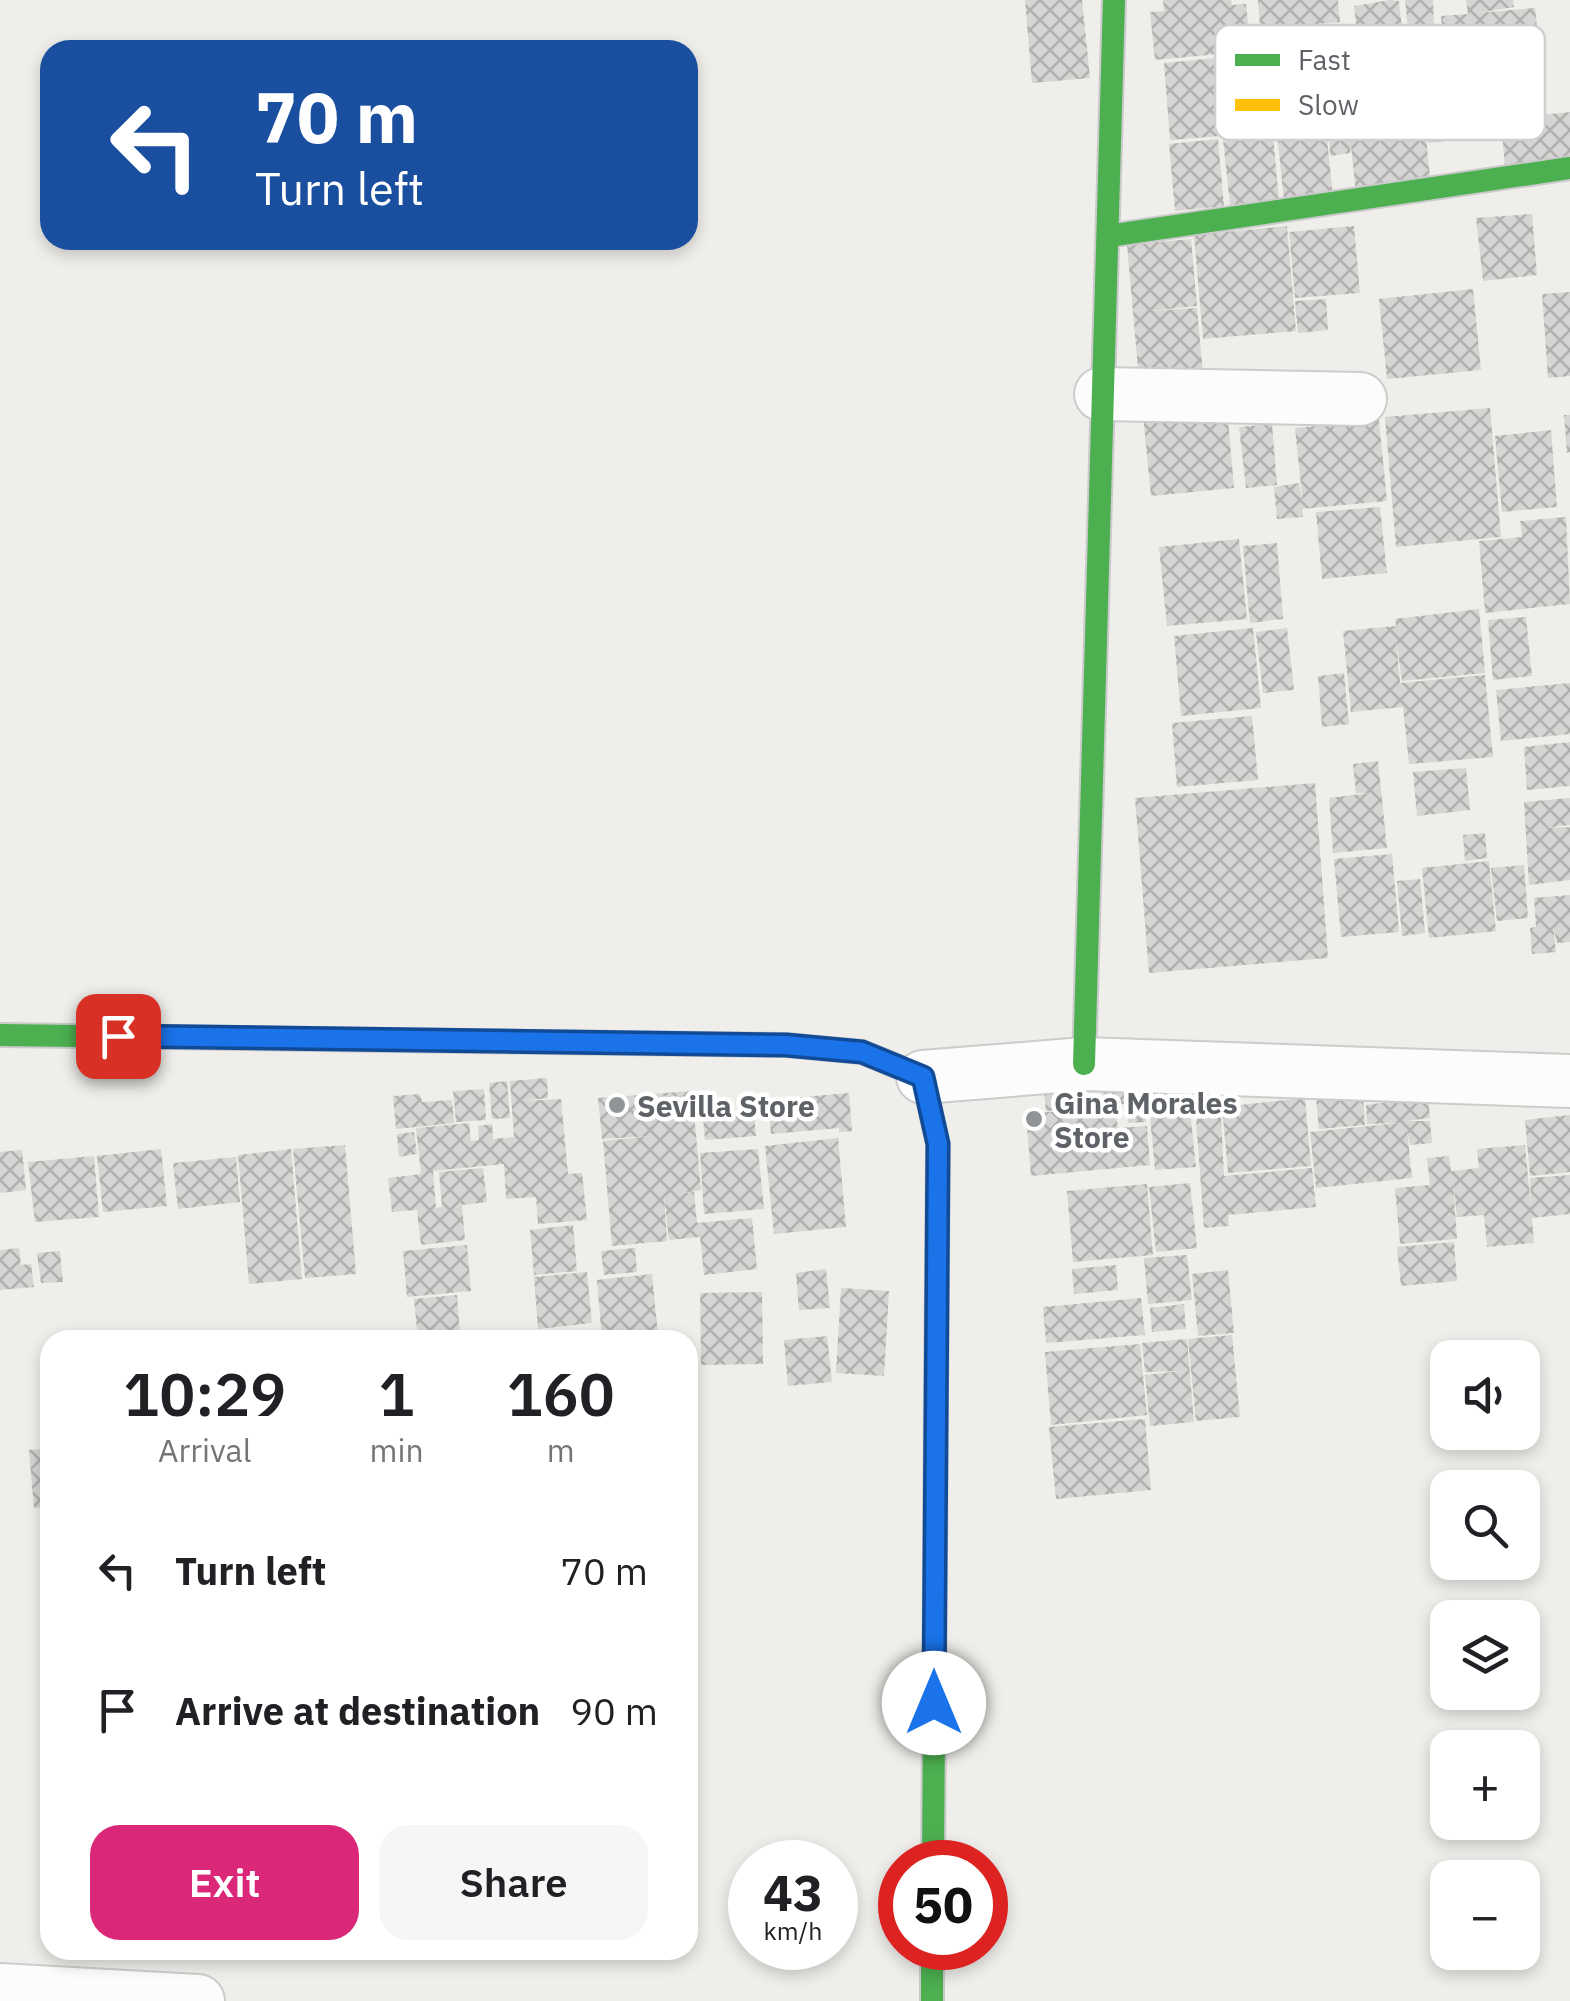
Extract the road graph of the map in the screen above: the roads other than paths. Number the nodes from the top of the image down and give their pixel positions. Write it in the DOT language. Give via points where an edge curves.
graph roads {
  1 [pos="1114,0"];
  2 [pos="1570,168"];
  3 [pos="1108,236"];
  4 [pos="1101,394"];
  5 [pos="1360,400"];
  6 [pos="0,1035"];
  7 [pos="1084,1064"];
  8 [pos="923,1077"];
  9 [pos="1570,1081"];
  10 [pos="933,1840"];
  11 [pos="932,1970"];
  12 [pos="0,1990"];
  13 [pos="198,2001"];
  14 [pos="932,2001"];
  1 -- 3 [label="main road"];
  2 -- 3 [label="main road"];
  3 -- 4 [label="main road"];
  4 -- 5 [label="street"];
  4 -- 7 [label="main road"];
  6 -- 8 [label="main road" via="786,1045 862,1052"];
  7 -- 8 [label="street"];
  7 -- 9 [label="street"];
  8 -- 10 [label="main road" via="938,1144"];
  11 -- 14 [label="main road"];
  12 -- 13 [label="street"];
}
